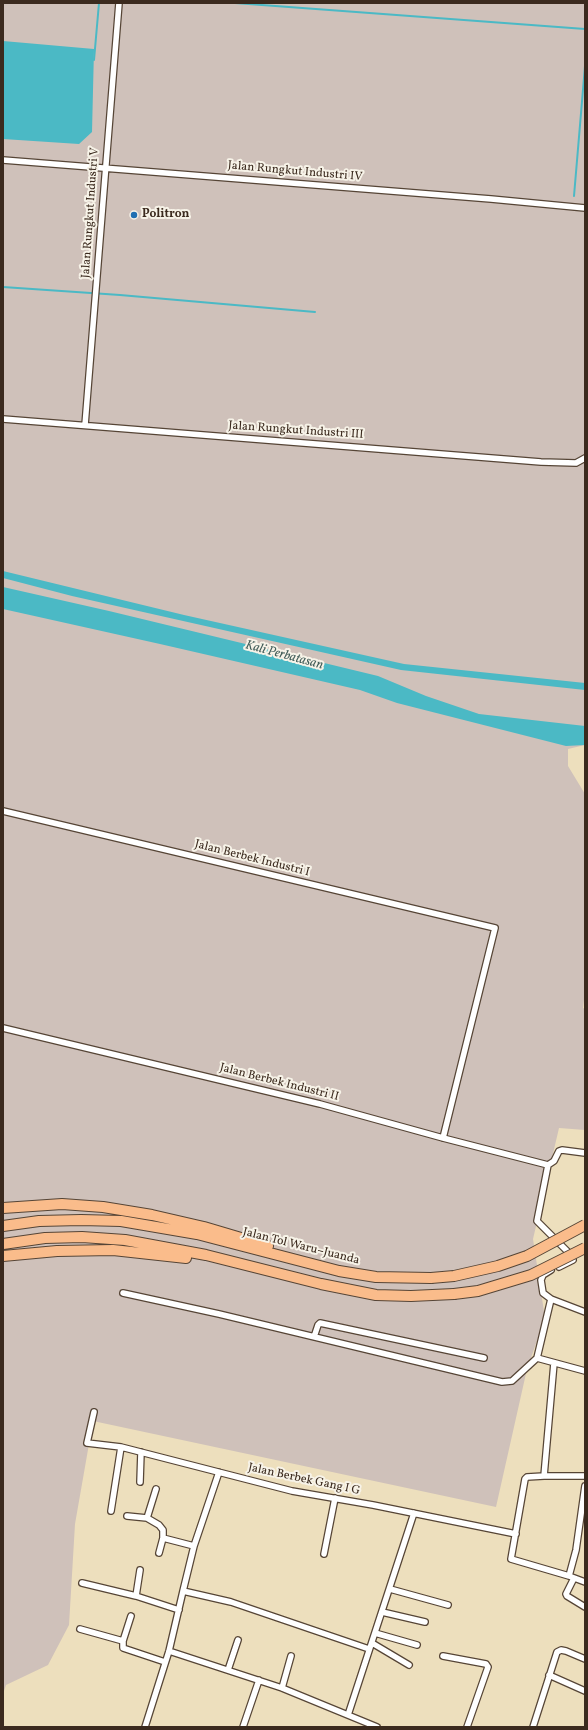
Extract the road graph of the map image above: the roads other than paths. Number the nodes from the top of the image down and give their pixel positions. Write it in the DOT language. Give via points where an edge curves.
graph roads {
  1 [pos="119,3"];
  2 [pos="3,160"];
  3 [pos="106,168"];
  4 [pos="585,208"];
  5 [pos="3,419"];
  6 [pos="86,425"];
  7 [pos="585,458"];
  8 [pos="3,811"];
  9 [pos="3,1028"];
  10 [pos="443,1138"];
  11 [pos="585,1153"];
  12 [pos="548,1165"];
  13 [pos="3,1208"];
  14 [pos="3,1226"];
  15 [pos="585,1226"];
  16 [pos="3,1244"];
  17 [pos="585,1248"];
  18 [pos="3,1256"];
  19 [pos="339,1271"];
  20 [pos="321,1284"];
  21 [pos="123,1293"];
  22 [pos="551,1299"];
  23 [pos="585,1312"];
  24 [pos="314,1337"];
  25 [pos="484,1358"];
  26 [pos="537,1358"];
  27 [pos="554,1363"];
  28 [pos="585,1371"];
  29 [pos="94,1412"];
  30 [pos="121,1447"];
  31 [pos="142,1452"];
  32 [pos="219,1472"];
  33 [pos="544,1476"];
  34 [pos="585,1476"];
  35 [pos="140,1482"];
  36 [pos="585,1486"];
  37 [pos="156,1489"];
  38 [pos="335,1498"];
  39 [pos="110,1511"];
  40 [pos="414,1513"];
  41 [pos="127,1516"];
  42 [pos="147,1518"];
  43 [pos="516,1534"];
  44 [pos="163,1538"];
  45 [pos="194,1546"];
  46 [pos="159,1553"];
  47 [pos="324,1554"];
  48 [pos="140,1570"];
  49 [pos="571,1577"];
  50 [pos="585,1582"];
  51 [pos="82,1583"];
  52 [pos="390,1589"];
  53 [pos="183,1592"];
  54 [pos="136,1596"];
  55 [pos="448,1605"];
  56 [pos="585,1607"];
  57 [pos="178,1610"];
  58 [pos="382,1612"];
  59 [pos="131,1616"];
  60 [pos="425,1622"];
  61 [pos="80,1629"];
  62 [pos="375,1633"];
  63 [pos="238,1640"];
  64 [pos="123,1641"];
  65 [pos="372,1643"];
  66 [pos="417,1646"];
  67 [pos="369,1649"];
  68 [pos="169,1651"];
  69 [pos="291,1656"];
  70 [pos="443,1656"];
  71 [pos="585,1659"];
  72 [pos="165,1662"];
  73 [pos="408,1665"];
  74 [pos="228,1670"];
  75 [pos="549,1675"];
  76 [pos="259,1680"];
  77 [pos="282,1688"];
  78 [pos="585,1691"];
  79 [pos="348,1715"];
  80 [pos="363,1724"];
  81 [pos="145,1727"];
  82 [pos="244,1727"];
  83 [pos="377,1727"];
  84 [pos="466,1727"];
  85 [pos="533,1727"];
  1 -- 3 [label="street, Jalan Rungkut Industri V"];
  2 -- 3 [label="street, Jalan Rungkut Industri IV"];
  3 -- 4 [label="street, Jalan Rungkut Industri IV"];
  3 -- 6 [label="street, Jalan Rungkut Industri V"];
  5 -- 6 [label="street, Jalan Rungkut Industri III"];
  6 -- 7 [label="street, Jalan Rungkut Industri III" via="533,462 576,463"];
  8 -- 10 [label="street, Jalan Berbek Industri I" via="495,928"];
  9 -- 10 [label="street, Jalan Berbek Industri II" via="320,1104"];
  10 -- 12 [label="street, Jalan Berbek Industri II"];
  11 -- 12 [label="street" via="562,1150"];
  12 -- 22 [label="street" via="537,1221 573,1258 543,1275 543,1293"];
  13 -- 19 [label="highway" via="62,1204 152,1215 251,1241"];
  14 -- 19 [label="highway, Jalan Tol Waru–Juanda" via="39,1221 121,1221 197,1234"];
  15 -- 19 [label="highway, Jalan Tol Waru–Juanda, bridge" via="527,1256 454,1276 376,1277"];
  16 -- 20 [label="highway" via="45,1238 82,1237 140,1242 206,1255"];
  17 -- 20 [label="highway, bridge" via="532,1276 478,1291 411,1296 376,1295"];
  18 -- 20 [label="highway" via="57,1251 113,1250 174,1255 274,1278"];
  21 -- 24 [label="street"];
  22 -- 23 [label="street"];
  22 -- 26 [label="street"];
  24 -- 25 [label="street" via="320,1323"];
  24 -- 26 [label="street" via="502,1382 512,1381"];
  26 -- 27 [label="street"];
  27 -- 28 [label="street"];
  27 -- 33 [label="street"];
  29 -- 30 [label="street, Jalan Berbek Gang I G" via="87,1443"];
  30 -- 31 [label="street, Jalan Berbek Gang I G"];
  30 -- 39 [label="street"];
  31 -- 32 [label="street, Jalan Berbek Gang I G"];
  31 -- 35 [label="street"];
  32 -- 38 [label="street, Jalan Berbek Gang I G"];
  32 -- 45 [label="street"];
  33 -- 34 [label="street"];
  33 -- 43 [label="street" via="525,1479"];
  36 -- 49 [label="street"];
  37 -- 42 [label="street"];
  38 -- 40 [label="street, Jalan Berbek Gang I G"];
  38 -- 47 [label="street"];
  40 -- 43 [label="street, Jalan Berbek Gang I G"];
  40 -- 52 [label="street"];
  41 -- 42 [label="street"];
  42 -- 44 [label="street" via="159,1525"];
  43 -- 49 [label="street" via="510,1559"];
  44 -- 45 [label="street"];
  44 -- 46 [label="street"];
  45 -- 53 [label="street"];
  48 -- 54 [label="street"];
  49 -- 50 [label="street"];
  49 -- 56 [label="street" via="566,1594"];
  51 -- 54 [label="street"];
  52 -- 55 [label="street"];
  52 -- 58 [label="street"];
  53 -- 57 [label="street"];
  53 -- 67 [label="street" via="231,1602"];
  54 -- 57 [label="street"];
  57 -- 68 [label="street"];
  58 -- 60 [label="street"];
  58 -- 62 [label="street"];
  59 -- 64 [label="street"];
  61 -- 64 [label="street"];
  62 -- 65 [label="street"];
  62 -- 66 [label="street"];
  63 -- 74 [label="street"];
  64 -- 72 [label="street" via="124,1650"];
  65 -- 67 [label="street"];
  65 -- 73 [label="street"];
  67 -- 79 [label="street"];
  68 -- 72 [label="street"];
  68 -- 74 [label="street"];
  69 -- 77 [label="street"];
  70 -- 84 [label="street" via="486,1664 488,1667"];
  71 -- 75 [label="street" via="561,1650 557,1652"];
  72 -- 81 [label="street"];
  74 -- 76 [label="street"];
  75 -- 78 [label="street"];
  75 -- 85 [label="street"];
  76 -- 77 [label="street"];
  76 -- 82 [label="street"];
  77 -- 79 [label="street"];
  79 -- 80 [label="street"];
  80 -- 83 [label="street"];
}
